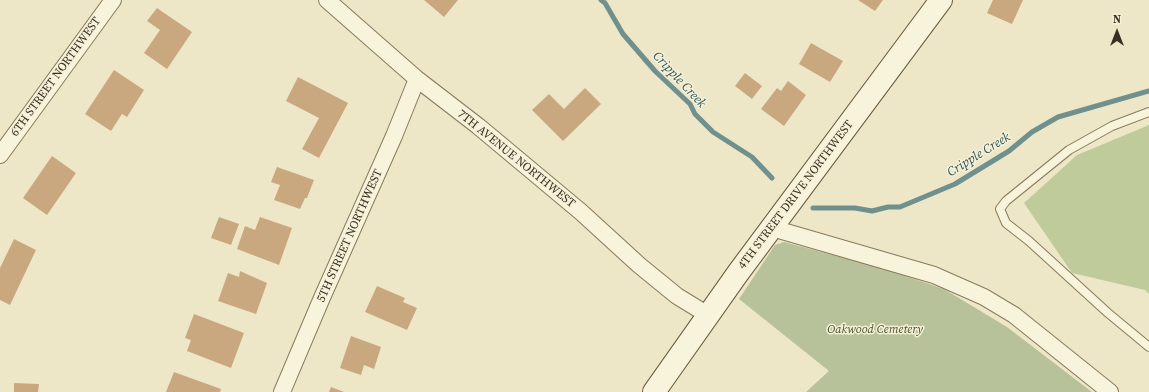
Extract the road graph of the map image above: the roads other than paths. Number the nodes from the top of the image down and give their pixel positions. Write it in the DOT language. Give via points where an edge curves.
graph roads {
  1 [pos="112,0"];
  2 [pos="327,0"];
  3 [pos="941,0"];
  4 [pos="416,79"];
  5 [pos="1149,112"];
  6 [pos="0,155"];
  7 [pos="772,228"];
  8 [pos="708,315"];
  9 [pos="1149,347"];
  10 [pos="282,392"];
  11 [pos="654,392"];
  12 [pos="1110,392"];
  1 -- 6 [label="street, 6TH STREET NORTHWEST"];
  2 -- 4 [label="street, 7TH AVENUE NORTHWEST"];
  3 -- 7 [label="main road, 4TH STREET DRIVE NORTHWEST"];
  4 -- 8 [label="street, 7TH AVENUE NORTHWEST" via="478,126 575,207 644,270 677,296"];
  4 -- 10 [label="street, 5TH STREET NORTHWEST" via="394,136"];
  5 -- 9 [label="lane" via="1112,126 1069,150 1000,209 1006,224 1030,241"];
  7 -- 8 [label="main road, 4TH STREET DRIVE NORTHWEST"];
  7 -- 12 [label="street" via="934,275 984,297 1014,315"];
  8 -- 11 [label="main road, 4TH STREET DRIVE NORTHWEST"];
}
